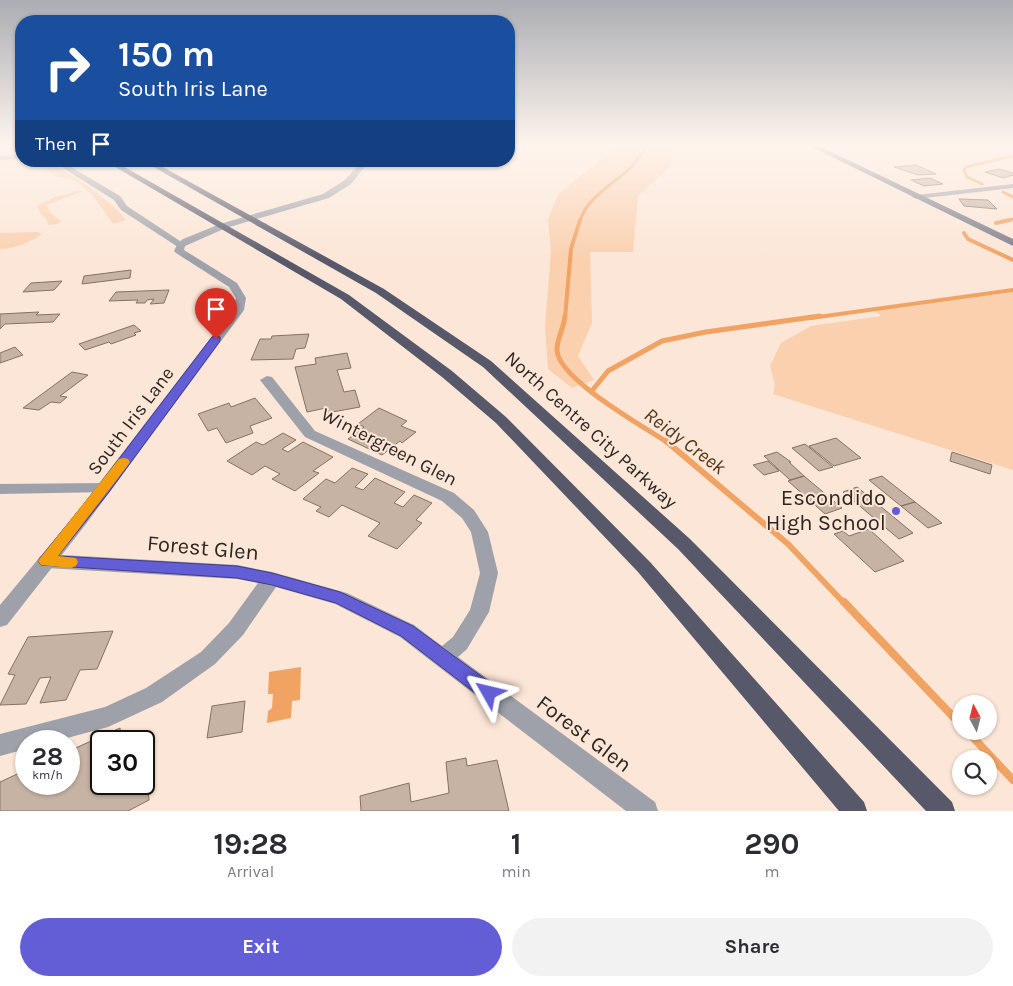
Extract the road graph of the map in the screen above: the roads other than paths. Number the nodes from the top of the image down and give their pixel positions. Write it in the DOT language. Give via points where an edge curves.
graph roads {
  1 [pos="92,183"];
  2 [pos="147,183"];
  3 [pos="186,183"];
  4 [pos="347,183"];
  5 [pos="887,183"];
  6 [pos="1013,186"];
  7 [pos="916,197"];
  8 [pos="251,218"];
  9 [pos="223,226"];
  10 [pos="1013,243"];
  11 [pos="181,245"];
  12 [pos="267,380"];
  13 [pos="104,488"];
  14 [pos="0,489"];
  15 [pos="46,561"];
  16 [pos="272,579"];
  17 [pos="0,619"];
  18 [pos="443,658"];
  19 [pos="0,745"];
  20 [pos="643,810"];
  21 [pos="855,811"];
  22 [pos="943,811"];
  1 -- 11 [label="street"];
  2 -- 9 [label="highway"];
  3 -- 8 [label="highway, North Centre City Parkway"];
  4 -- 8 [label="street" via="310,202"];
  5 -- 7 [label="main road"];
  6 -- 7 [label="street"];
  7 -- 10 [label="main road"];
  8 -- 9 [label="street"];
  8 -- 22 [label="highway, North Centre City Parkway" via="380,291 488,364 684,544"];
  9 -- 11 [label="street"];
  9 -- 21 [label="highway" via="345,297 447,374 501,420 644,567"];
  11 -- 13 [label="street, South Iris Lane" via="180,252 232,285 241,298 238,310"];
  12 -- 18 [label="street, Wintergreen Glen" via="310,434 448,497 468,514 479,532 489,573 479,612 460,644"];
  13 -- 14 [label="street"];
  13 -- 15 [label="street, South Iris Lane"];
  15 -- 16 [label="street, Forest Glen" via="237,572"];
  15 -- 17 [label="street, South Iris Lane"];
  16 -- 18 [label="street, Forest Glen" via="340,598 407,631"];
  16 -- 19 [label="street" via="236,629 208,658 154,695 108,718"];
  18 -- 20 [label="street, Forest Glen"];
}
